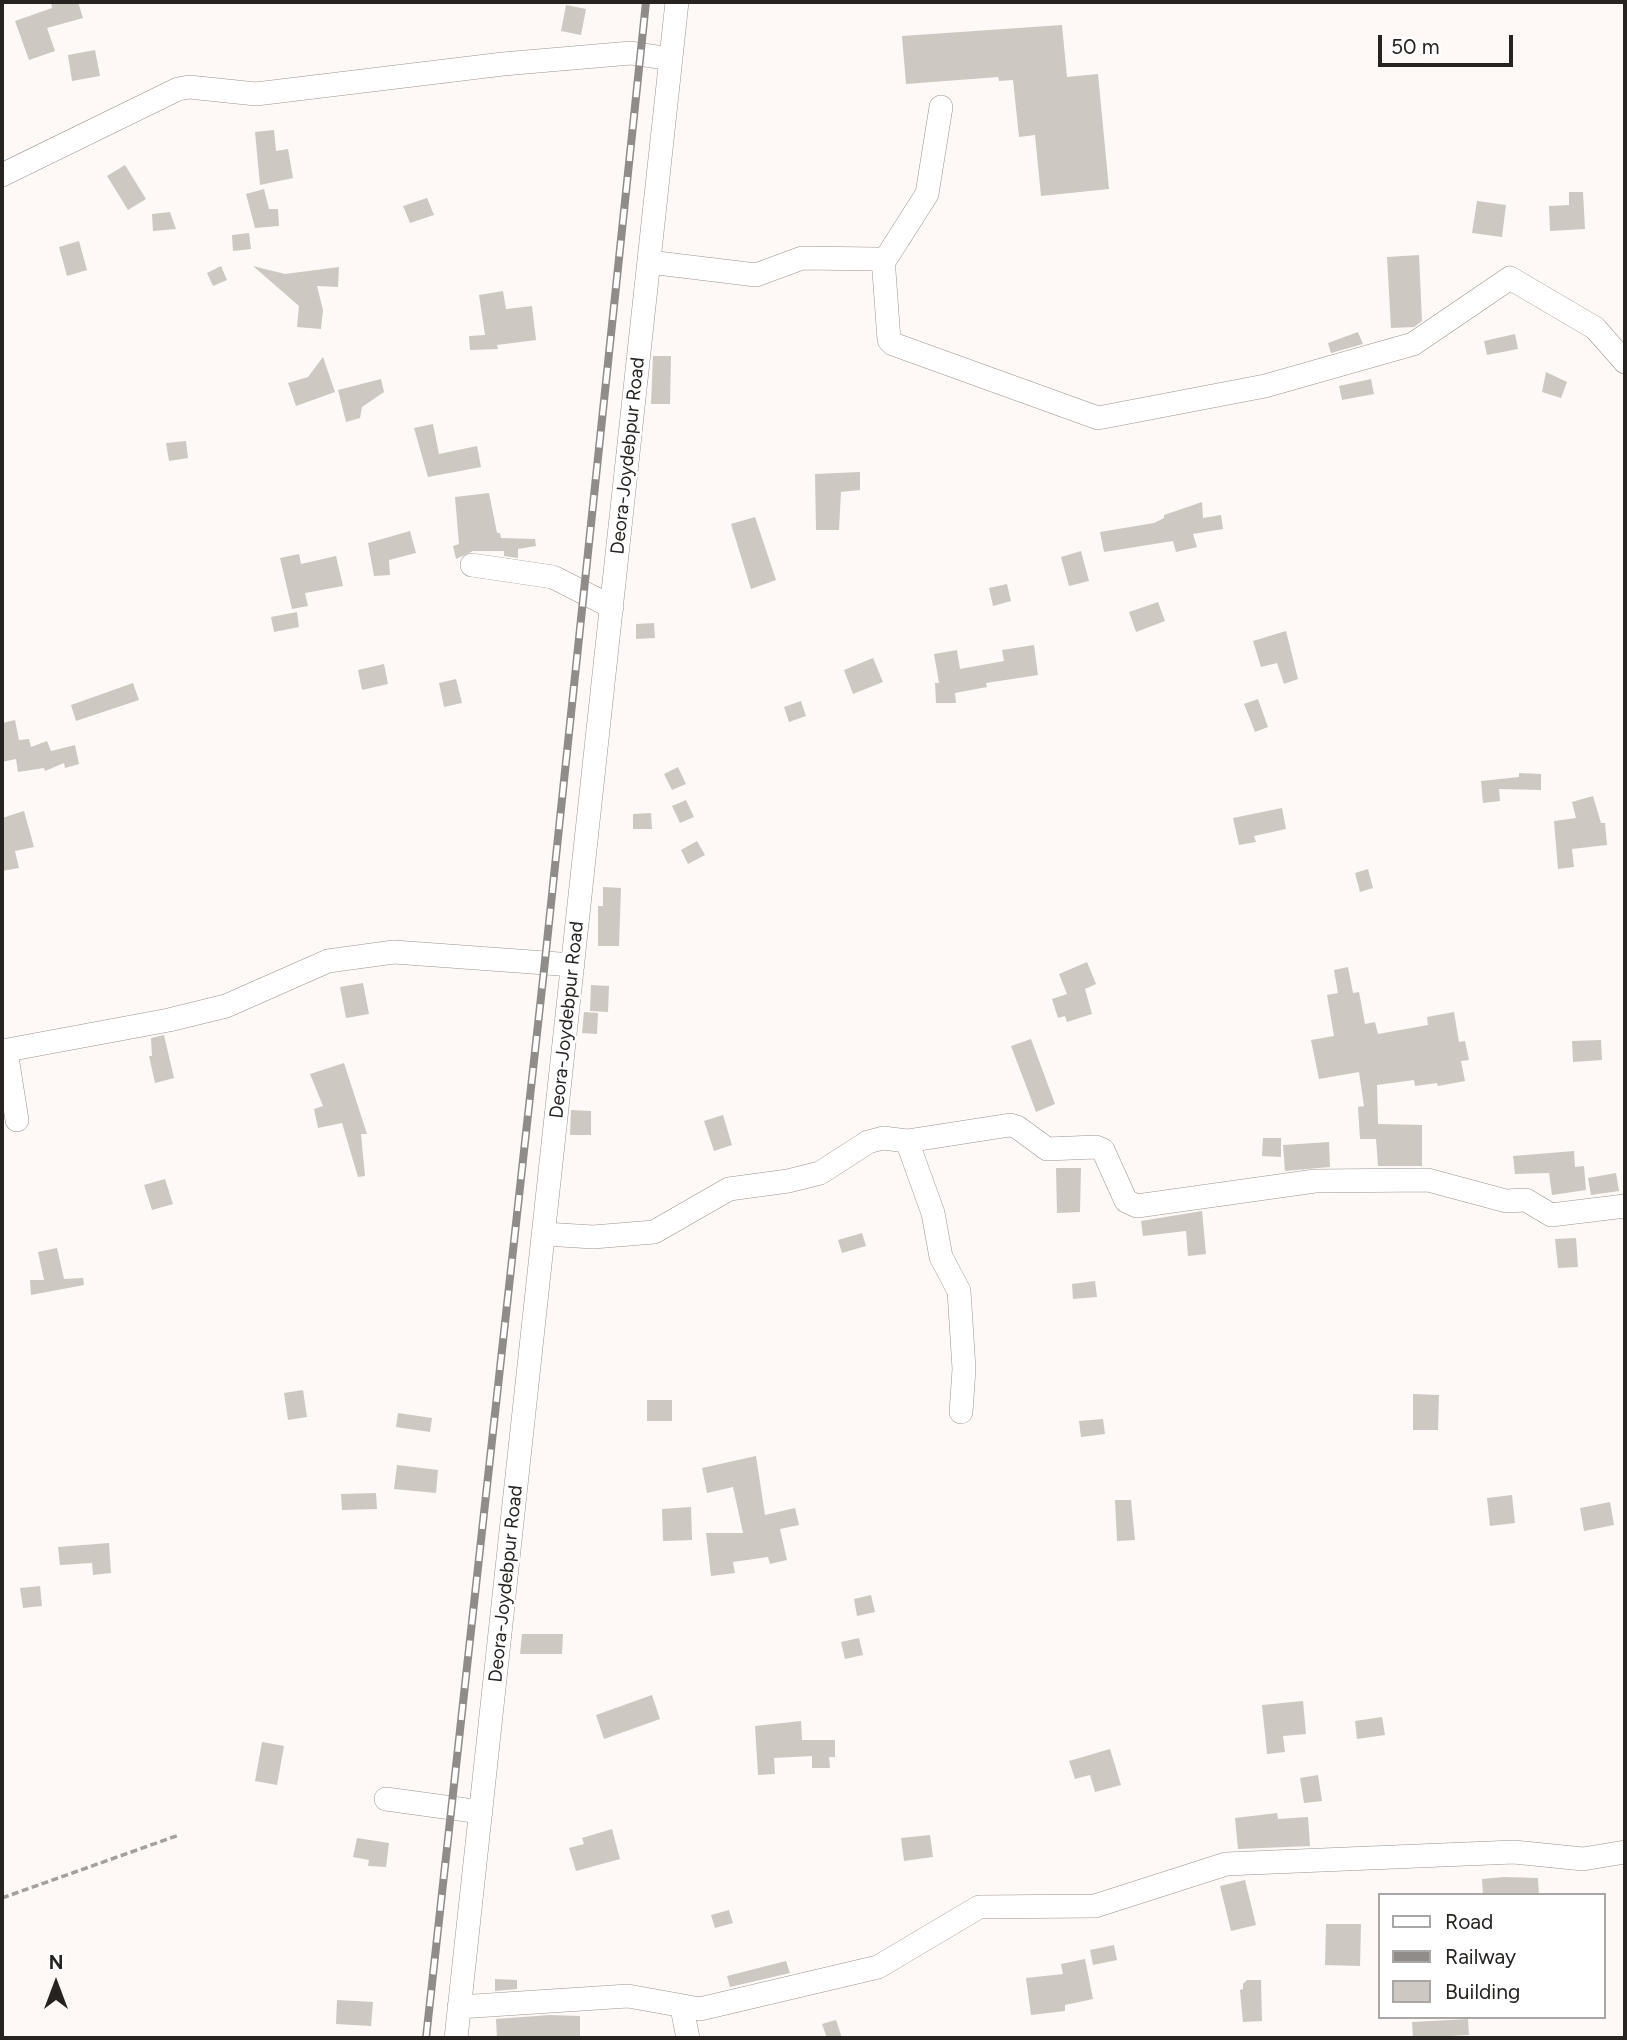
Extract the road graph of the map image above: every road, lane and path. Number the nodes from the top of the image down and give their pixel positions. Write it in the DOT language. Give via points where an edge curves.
graph roads {
  1 [pos="677,2"];
  2 [pos="671,59"];
  3 [pos="941,107"];
  4 [pos="2,174"];
  5 [pos="649,262"];
  6 [pos="883,263"];
  7 [pos="1625,362"];
  8 [pos="472,565"];
  9 [pos="612,607"];
  10 [pos="573,965"];
  11 [pos="4,1051"];
  12 [pos="17,1120"];
  13 [pos="907,1141"];
  14 [pos="1625,1206"];
  15 [pos="545,1234"];
  16 [pos="961,1412"];
  17 [pos="386,1799"];
  18 [pos="481,1812"];
  19 [pos="179,1835"];
  20 [pos="1625,1852"];
  21 [pos="2,1898"];
  22 [pos="459,2007"];
  23 [pos="682,2008"];
  24 [pos="456,2038"];
  25 [pos="688,2038"];
  1 -- 2 [label="street, Deora-Joydebpur Road"];
  2 -- 4 [label="street" via="631,53 256,94 189,87"];
  2 -- 5 [label="street, Deora-Joydebpur Road"];
  3 -- 6 [label="street" via="928,194"];
  5 -- 6 [label="street" via="756,275 802,258 877,259"];
  5 -- 9 [label="street, Deora-Joydebpur Road"];
  6 -- 7 [label="street" via="888,340 893,344 1098,418 1265,386 1413,344 1510,278 1595,328"];
  8 -- 9 [label="street" via="553,577"];
  9 -- 10 [label="street, Deora-Joydebpur Road"];
  10 -- 11 [label="street" via="394,952 328,961 226,1006"];
  10 -- 15 [label="street, Deora-Joydebpur Road"];
  11 -- 12 [label="street"];
  13 -- 14 [label="street" via="1010,1125 1047,1149 1096,1147 1107,1155 1126,1201 1137,1206 1315,1181 1415,1180 1433,1180 1506,1201 1526,1200 1550,1215"];
  13 -- 15 [label="street" via="883,1138 868,1142 820,1173 803,1178 736,1186 654,1232 593,1237"];
  13 -- 16 [label="street" via="933,1213 941,1256 959,1291 964,1369"];
  15 -- 18 [label="street, Deora-Joydebpur Road"];
  17 -- 18 [label="street"];
  18 -- 22 [label="street, Deora-Joydebpur Road"];
  19 -- 21 [label="path"];
  20 -- 23 [label="street" via="1583,1859 1514,1852 1226,1864 1095,1906 979,1907 878,1967 700,2009"];
  22 -- 23 [label="street" via="628,1996"];
  22 -- 24 [label="street, Deora-Joydebpur Road"];
  23 -- 25 [label="street"];
}
